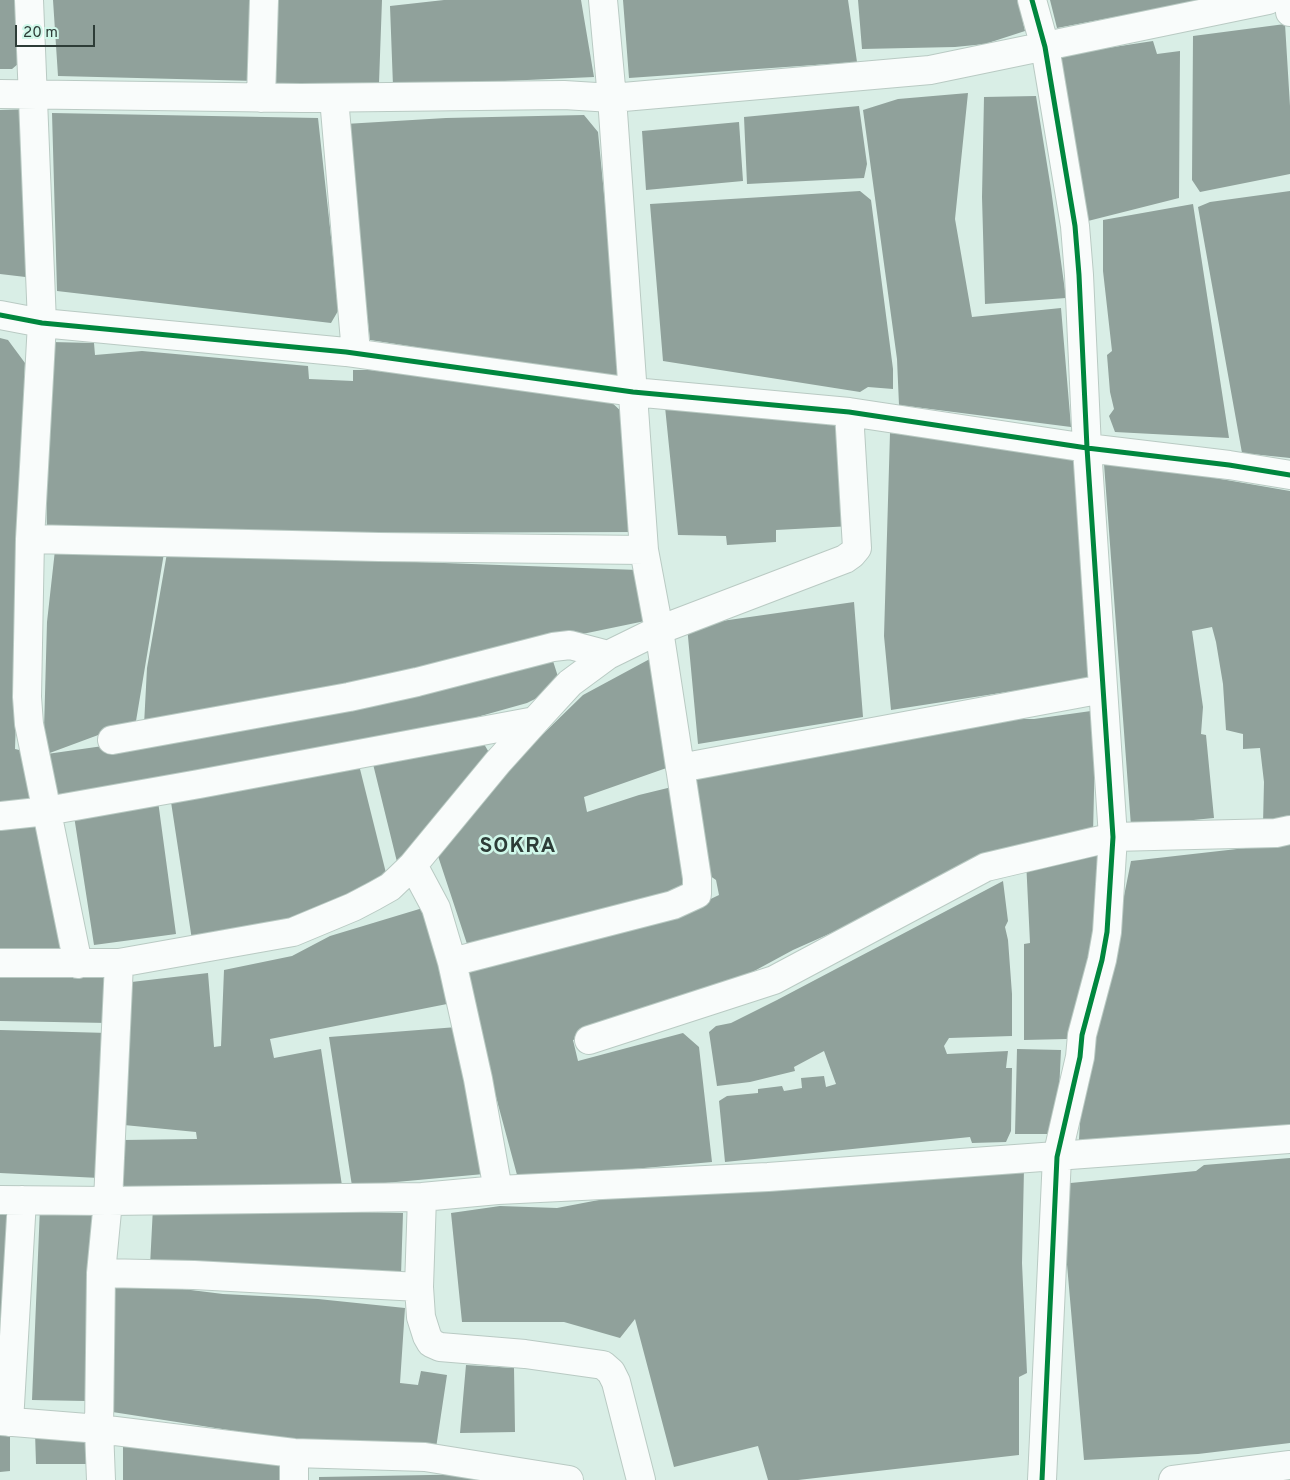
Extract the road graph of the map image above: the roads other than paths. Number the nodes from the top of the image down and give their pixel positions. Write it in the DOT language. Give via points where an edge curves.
graph roads {
  1 [pos="29,0"];
  2 [pos="264,0"];
  3 [pos="603,0"];
  4 [pos="1032,0"];
  5 [pos="1268,0"];
  6 [pos="1289,0"];
  7 [pos="1290,12"];
  8 [pos="1045,47"];
  9 [pos="0,94"];
  10 [pos="34,94"];
  11 [pos="261,98"];
  12 [pos="334,98"];
  13 [pos="612,98"];
  14 [pos="0,315"];
  15 [pos="42,323"];
  16 [pos="356,353"];
  17 [pos="633,392"];
  18 [pos="849,412"];
  19 [pos="1087,448"];
  20 [pos="1290,475"];
  21 [pos="30,539"];
  22 [pos="644,550"];
  23 [pos="659,630"];
  24 [pos="608,655"];
  25 [pos="1103,689"];
  26 [pos="535,721"];
  27 [pos="112,740"];
  28 [pos="680,768"];
  29 [pos="47,811"];
  30 [pos="0,816"];
  31 [pos="1290,830"];
  32 [pos="1113,837"];
  33 [pos="413,866"];
  34 [pos="452,962"];
  35 [pos="0,963"];
  36 [pos="119,963"];
  37 [pos="78,964"];
  38 [pos="589,1040"];
  39 [pos="1290,1139"];
  40 [pos="1057,1157"];
  41 [pos="498,1190"];
  42 [pos="422,1197"];
  43 [pos="11,1200"];
  44 [pos="108,1201"];
  45 [pos="101,1274"];
  46 [pos="418,1287"];
  47 [pos="4,1421"];
  48 [pos="99,1429"];
  49 [pos="294,1453"];
  50 [pos="1290,1465"];
  51 [pos="101,1480"];
  52 [pos="294,1480"];
  53 [pos="569,1480"];
  54 [pos="641,1480"];
  55 [pos="1042,1480"];
  56 [pos="1173,1480"];
  1 -- 10 [label="street"];
  2 -- 11 [label="street"];
  3 -- 13 [label="street"];
  4 -- 8 [label="street"];
  5 -- 8 [label="street"];
  6 -- 7 [label="street"];
  8 -- 13 [label="street" via="930,70"];
  8 -- 19 [label="street" via="1075,226"];
  9 -- 10 [label="street"];
  10 -- 11 [label="street"];
  10 -- 15 [label="street"];
  11 -- 12 [label="street"];
  12 -- 13 [label="street" via="564,95"];
  12 -- 16 [label="street"];
  13 -- 17 [label="street"];
  14 -- 15 [label="street"];
  15 -- 16 [label="street"];
  15 -- 21 [label="street"];
  16 -- 17 [label="street"];
  17 -- 18 [label="street"];
  17 -- 22 [label="street"];
  18 -- 19 [label="street"];
  18 -- 23 [label="street" via="857,548 852,554"];
  19 -- 20 [label="street"];
  19 -- 25 [label="street"];
  21 -- 22 [label="street"];
  21 -- 29 [label="street" via="29,724"];
  22 -- 23 [label="street"];
  23 -- 24 [label="street"];
  23 -- 28 [label="street"];
  24 -- 26 [label="street" via="570,683"];
  24 -- 27 [label="street" via="570,645 554,647 359,695"];
  25 -- 28 [label="street"];
  25 -- 32 [label="street"];
  26 -- 29 [label="street"];
  26 -- 33 [label="street"];
  28 -- 34 [label="street" via="697,894 673,905"];
  29 -- 30 [label="street"];
  29 -- 37 [label="street"];
  31 -- 32 [label="street"];
  32 -- 38 [label="street" via="986,867 774,980"];
  32 -- 40 [label="street" via="1107,932"];
  33 -- 34 [label="street" via="436,908"];
  33 -- 36 [label="street" via="390,887 374,896 293,932"];
  34 -- 41 [label="street"];
  35 -- 37 [label="street"];
  36 -- 37 [label="street"];
  36 -- 44 [label="street"];
  39 -- 40 [label="street"];
  40 -- 41 [label="street" via="768,1177"];
  40 -- 55 [label="street"];
  41 -- 42 [label="street"];
  42 -- 44 [label="street"];
  42 -- 46 [label="street"];
  43 -- 44 [label="street"];
  43 -- 47 [label="street"];
  44 -- 45 [label="street"];
  45 -- 46 [label="street" via="194,1275"];
  45 -- 48 [label="street"];
  46 -- 54 [label="street" via="427,1336 431,1343 440,1347 603,1365 616,1382"];
  47 -- 48 [label="street"];
  48 -- 49 [label="street"];
  48 -- 51 [label="street"];
  49 -- 52 [label="street"];
  49 -- 53 [label="street" via="426,1457"];
  50 -- 56 [label="street"];
}
